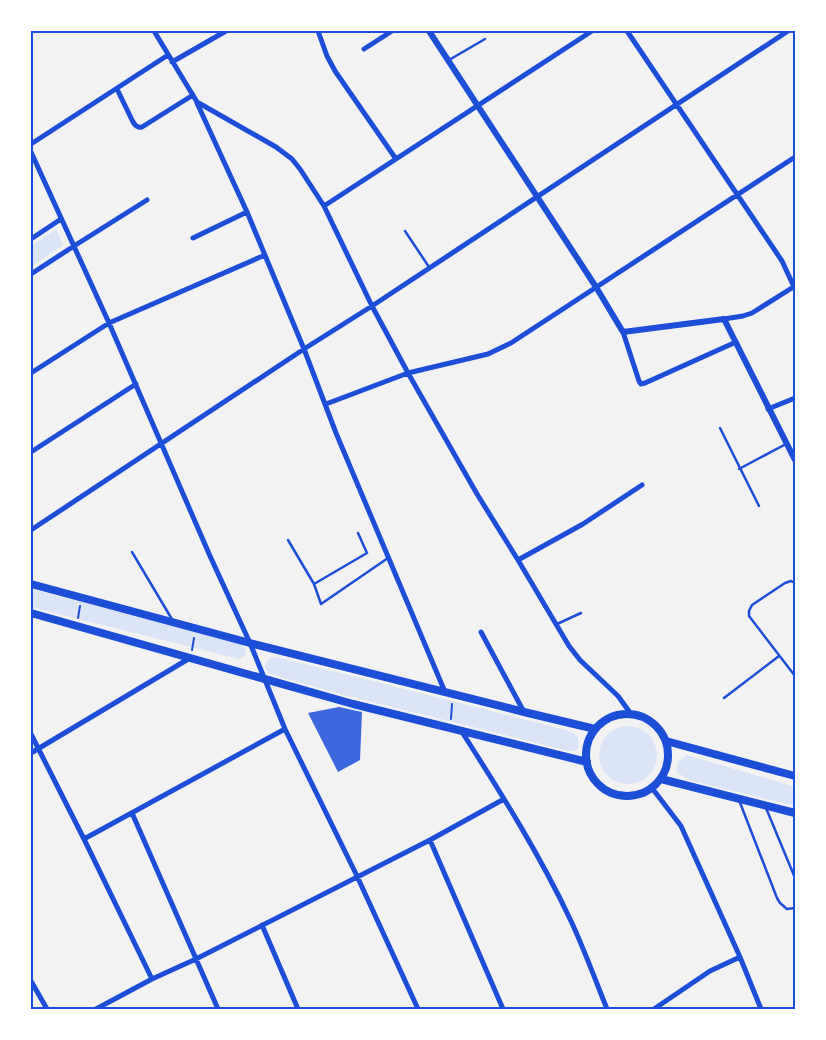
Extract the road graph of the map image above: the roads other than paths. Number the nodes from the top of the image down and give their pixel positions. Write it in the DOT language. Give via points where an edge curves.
graph roads {
  1 [pos="154,31"];
  2 [pos="226,31"];
  3 [pos="318,31"];
  4 [pos="392,31"];
  5 [pos="428,31"];
  6 [pos="592,31"];
  7 [pos="627,31"];
  8 [pos="788,31"];
  9 [pos="485,39"];
  10 [pos="364,49"];
  11 [pos="168,55"];
  12 [pos="448,61"];
  13 [pos="172,62"];
  14 [pos="117,89"];
  15 [pos="193,95"];
  16 [pos="197,102"];
  17 [pos="676,105"];
  18 [pos="477,107"];
  19 [pos="31,144"];
  20 [pos="31,152"];
  21 [pos="795,157"];
  22 [pos="396,159"];
  23 [pos="736,194"];
  24 [pos="536,197"];
  25 [pos="147,200"];
  26 [pos="324,206"];
  27 [pos="247,212"];
  28 [pos="61,219"];
  29 [pos="405,231"];
  30 [pos="193,238"];
  31 [pos="31,239"];
  32 [pos="74,246"];
  33 [pos="265,255"];
  34 [pos="430,267"];
  35 [pos="31,274"];
  36 [pos="596,287"];
  37 [pos="794,287"];
  38 [pos="372,306"];
  39 [pos="724,319"];
  40 [pos="109,323"];
  41 [pos="622,332"];
  42 [pos="736,342"];
  43 [pos="304,349"];
  44 [pos="408,372"];
  45 [pos="31,373"];
  46 [pos="136,384"];
  47 [pos="795,398"];
  48 [pos="326,404"];
  49 [pos="768,409"];
  50 [pos="720,428"];
  51 [pos="161,444"];
  52 [pos="786,444"];
  53 [pos="31,452"];
  54 [pos="795,460"];
  55 [pos="740,468"];
  56 [pos="642,485"];
  57 [pos="759,506"];
  58 [pos="31,530"];
  59 [pos="358,533"];
  60 [pos="288,540"];
  61 [pos="132,552"];
  62 [pos="388,558"];
  63 [pos="518,560"];
  64 [pos="795,583"];
  65 [pos="31,584"];
  66 [pos="314,584"];
  67 [pos="31,613"];
  68 [pos="581,613"];
  69 [pos="174,622"];
  70 [pos="557,624"];
  71 [pos="481,632"];
  72 [pos="250,643"];
  73 [pos="779,656"];
  74 [pos="190,658"];
  75 [pos="795,676"];
  76 [pos="264,679"];
  77 [pos="449,693"];
  78 [pos="724,698"];
  79 [pos="524,712"];
  80 [pos="631,714"];
  81 [pos="285,729"];
  82 [pos="595,729"];
  83 [pos="462,732"];
  84 [pos="31,734"];
  85 [pos="666,741"];
  86 [pos="39,748"];
  87 [pos="31,753"];
  88 [pos="587,762"];
  89 [pos="795,776"];
  90 [pos="661,779"];
  91 [pos="652,788"];
  92 [pos="504,799"];
  93 [pos="739,799"];
  94 [pos="765,805"];
  95 [pos="132,813"];
  96 [pos="795,813"];
  97 [pos="84,839"];
  98 [pos="430,840"];
  99 [pos="357,876"];
  100 [pos="795,878"];
  101 [pos="795,908"];
  102 [pos="262,925"];
  103 [pos="740,957"];
  104 [pos="196,958"];
  105 [pos="152,979"];
  106 [pos="31,981"];
  107 [pos="47,1009"];
  108 [pos="96,1009"];
  109 [pos="218,1009"];
  110 [pos="298,1009"];
  111 [pos="418,1009"];
  112 [pos="504,1009"];
  113 [pos="607,1009"];
  114 [pos="654,1009"];
  115 [pos="761,1009"];
  1 -- 11 [label="street"];
  2 -- 13 [label="street"];
  3 -- 22 [label="street" via="335,71"];
  4 -- 10 [label="street"];
  5 -- 12 [label="street"];
  6 -- 18 [label="street"];
  7 -- 17 [label="street"];
  8 -- 17 [label="street"];
  9 -- 12 [label="lane"];
  11 -- 13 [label="street"];
  11 -- 14 [label="street"];
  12 -- 18 [label="street"];
  13 -- 15 [label="street"];
  14 -- 15 [label="street" via="132,122 139,127"];
  14 -- 19 [label="street"];
  15 -- 16 [label="street"];
  16 -- 26 [label="street" via="276,146 300,169"];
  16 -- 27 [label="street"];
  17 -- 23 [label="street"];
  17 -- 24 [label="street"];
  18 -- 22 [label="street"];
  18 -- 24 [label="street"];
  20 -- 28 [label="street"];
  21 -- 23 [label="street"];
  22 -- 26 [label="street"];
  23 -- 36 [label="street"];
  23 -- 37 [label="street" via="782,261"];
  24 -- 34 [label="street"];
  24 -- 36 [label="street"];
  25 -- 32 [label="street"];
  26 -- 38 [label="street"];
  27 -- 30 [label="street"];
  27 -- 33 [label="street"];
  28 -- 31 [label="street"];
  28 -- 32 [label="street"];
  29 -- 34 [label="lane"];
  32 -- 35 [label="street"];
  32 -- 40 [label="street"];
  33 -- 40 [label="street"];
  33 -- 43 [label="street"];
  34 -- 38 [label="street"];
  36 -- 41 [label="street"];
  36 -- 44 [label="street" via="512,344 488,354"];
  37 -- 39 [label="street" via="752,313"];
  38 -- 43 [label="street"];
  38 -- 44 [label="street"];
  39 -- 41 [label="street"];
  39 -- 42 [label="street"];
  40 -- 45 [label="street"];
  40 -- 46 [label="street"];
  41 -- 42 [label="street" via="642,384"];
  42 -- 49 [label="street"];
  43 -- 48 [label="street"];
  43 -- 51 [label="street"];
  44 -- 48 [label="street"];
  44 -- 63 [label="street"];
  46 -- 51 [label="street"];
  46 -- 53 [label="street"];
  47 -- 49 [label="street"];
  48 -- 62 [label="street"];
  49 -- 52 [label="street"];
  50 -- 55 [label="lane"];
  51 -- 58 [label="street"];
  51 -- 72 [label="street"];
  52 -- 54 [label="street"];
  52 -- 55 [label="lane"];
  55 -- 57 [label="lane"];
  56 -- 63 [label="street" via="583,524"];
  59 -- 66 [label="lane" via="367,553"];
  60 -- 66 [label="lane"];
  61 -- 69 [label="lane"];
  62 -- 66 [label="lane" via="321,604"];
  62 -- 77 [label="street"];
  63 -- 70 [label="street"];
  64 -- 73 [label="lane" via="785,583 752,605 749,611 749,616"];
  65 -- 69 [label="main road"];
  67 -- 74 [label="main road"];
  68 -- 70 [label="lane"];
  69 -- 72 [label="main road"];
  70 -- 80 [label="street" via="580,660 618,696"];
  71 -- 79 [label="street"];
  72 -- 76 [label="street"];
  72 -- 77 [label="main road"];
  73 -- 75 [label="lane"];
  73 -- 78 [label="lane"];
  74 -- 76 [label="main road"];
  74 -- 86 [label="street"];
  76 -- 81 [label="street"];
  76 -- 83 [label="main road"];
  77 -- 79 [label="main road"];
  79 -- 82 [label="main road"];
  80 -- 82 [label="main road" via="618,714"];
  80 -- 85 [label="main road" via="653,722"];
  81 -- 95 [label="street"];
  81 -- 99 [label="street"];
  82 -- 88 [label="main road" via="588,744"];
  83 -- 88 [label="main road"];
  83 -- 92 [label="street"];
  84 -- 86 [label="street"];
  85 -- 89 [label="main road"];
  85 -- 90 [label="main road" via="669,757"];
  86 -- 87 [label="street"];
  86 -- 97 [label="street"];
  88 -- 91 [label="main road" via="598,783 613,793 630,796"];
  90 -- 91 [label="main road"];
  90 -- 93 [label="main road"];
  91 -- 103 [label="street" via="681,826"];
  92 -- 98 [label="street"];
  92 -- 113 [label="street" via="571,921"];
  93 -- 94 [label="main road"];
  93 -- 101 [label="lane" via="777,898 788,909"];
  94 -- 96 [label="main road"];
  94 -- 100 [label="lane"];
  95 -- 97 [label="street"];
  95 -- 104 [label="street"];
  97 -- 105 [label="street"];
  98 -- 99 [label="street"];
  98 -- 112 [label="street"];
  99 -- 102 [label="street"];
  99 -- 111 [label="street"];
  102 -- 104 [label="street"];
  102 -- 110 [label="street"];
  103 -- 114 [label="street" via="710,971"];
  103 -- 115 [label="street"];
  104 -- 105 [label="street"];
  104 -- 109 [label="street"];
  105 -- 108 [label="street"];
  106 -- 107 [label="street"];
}
